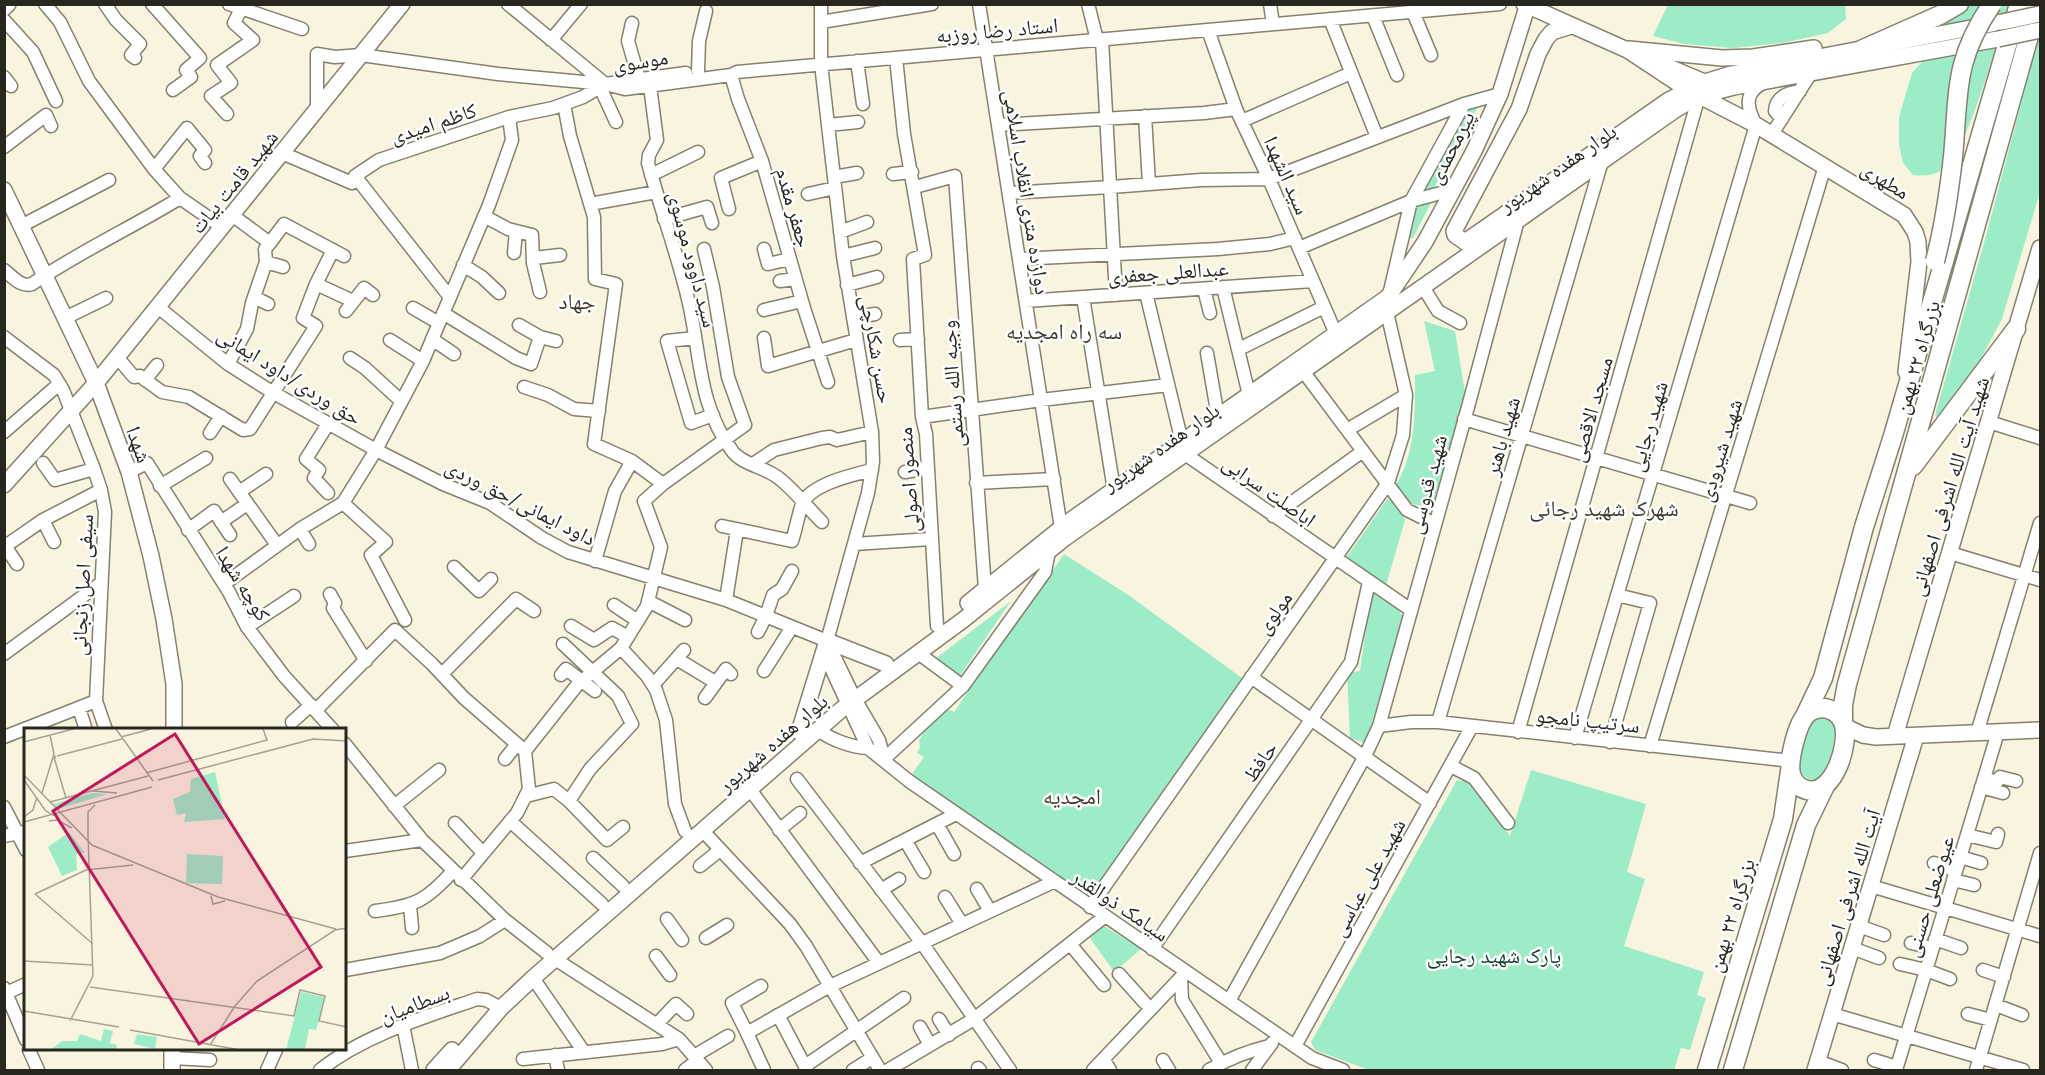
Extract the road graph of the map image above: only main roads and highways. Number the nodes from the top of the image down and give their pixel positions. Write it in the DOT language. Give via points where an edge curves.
graph roads {
  1 [pos="8,4"];
  2 [pos="402,4"];
  3 [pos="1959,4"];
  4 [pos="1992,4"];
  5 [pos="2019,4"];
  6 [pos="2038,4"];
  7 [pos="1527,5"];
  8 [pos="4,8"];
  9 [pos="2040,14"];
  10 [pos="1571,26"];
  11 [pos="1909,28"];
  12 [pos="2040,30"];
  13 [pos="1626,49"];
  14 [pos="1863,49"];
  15 [pos="1702,90"];
  16 [pos="4,190"];
  17 [pos="1465,242"];
  18 [pos="2040,248"];
  19 [pos="2037,271"];
  20 [pos="1388,304"];
  21 [pos="2016,329"];
  22 [pos="96,383"];
  23 [pos="1904,387"];
  24 [pos="1183,448"];
  25 [pos="1887,454"];
  26 [pos="1907,475"];
  27 [pos="4,484"];
  28 [pos="886,664"];
  29 [pos="849,697"];
  30 [pos="1805,716"];
  31 [pos="1843,724"];
  32 [pos="174,728"];
  33 [pos="2040,730"];
  34 [pos="799,732"];
  35 [pos="1895,736"];
  36 [pos="1916,736"];
  37 [pos="1876,737"];
  38 [pos="1841,753"];
  39 [pos="1791,766"];
  40 [pos="1825,786"];
  41 [pos="551,956"];
  42 [pos="497,1006"];
  43 [pos="1817,1066"];
  44 [pos="434,1071"];
  45 [pos="448,1071"];
  46 [pos="1707,1071"];
  47 [pos="1732,1071"];
  1 -- 8 [label="main road"];
  2 -- 22 [label="main road, شهید قامت بیات"];
  3 -- 11 [label="highway"];
  4 -- 23 [label="highway, bridge" via="1963,58 1948,200"];
  5 -- 25 [label="highway, بزرگراه ۲۲ بهمن"];
  6 -- 26 [label="highway, بزرگراه ۲۲ بهمن"];
  7 -- 10 [label="main road"];
  7 -- 20 [label="main road, پیرمحمدی" via="1500,94 1474,151"];
  9 -- 14 [label="main road, بلوار هفده شهریور, bridge"];
  10 -- 13 [label="main road"];
  10 -- 17 [label="main road, پیرمحمدی" via="1551,32 1538,54 1519,109 1454,231 1457,239"];
  11 -- 13 [label="main road" via="1753,57"];
  11 -- 14 [label="highway"];
  12 -- 15 [label="main road, بلوار هفده شهریور, bridge"];
  13 -- 15 [label="main road, مطهری"];
  14 -- 15 [label="main road, بلوار هفده شهریور" via="1731,74"];
  15 -- 17 [label="main road, بلوار هفده شهریور" via="1669,100"];
  15 -- 20 [label="main road, بلوار هفده شهریور" via="1423,287"];
  15 -- 23 [label="main road, مطهری" via="1904,214 1916,232 1919,262"];
  16 -- 22 [label="main road, شهدا"];
  18 -- 19 [label="main road, شهید آیت الله اشرفی اصفهانی"];
  19 -- 21 [label="main road, شهید آیت الله اشرفی اصفهانی"];
  20 -- 24 [label="main road, بلوار هفده شهریور" via="1303,371"];
  20 -- 24 [label="main road, بلوار هفده شهریور" via="1336,334 1249,395"];
  21 -- 26 [label="highway"];
  21 -- 35 [label="main road, شهید آیت الله اشرفی اصفهانی"];
  22 -- 27 [label="main road, شهید قامت بیات"];
  22 -- 32 [label="main road, شهدا" via="129,472 151,556 174,684"];
  23 -- 25 [label="highway"];
  24 -- 28 [label="main road, بلوار هفده شهریور" via="1114,489"];
  24 -- 29 [label="main road, بلوار هفده شهریور" via="918,653"];
  25 -- 30 [label="highway, بزرگراه ۲۲ بهمن" via="1823,678"];
  26 -- 31 [label="highway, بزرگراه ۲۲ بهمن" via="1847,684"];
  28 -- 29 [label="main road, بلوار هفده شهریور"];
  28 -- 34 [label="main road" via="826,647"];
  29 -- 34 [label="main road, بلوار هفده شهریور"];
  29 -- 41 [label="main road, بلوار هفده شهریور" via="702,830"];
  30 -- 31 [label="highway" via="1826,708 1836,713"];
  30 -- 39 [label="highway" via="1795,739"];
  31 -- 37 [label="main road"];
  31 -- 38 [label="highway"];
  33 -- 36 [label="main road"];
  34 -- 41 [label="main road, بلوار هفده شهریور" via="602,904"];
  35 -- 36 [label="main road"];
  35 -- 37 [label="main road"];
  36 -- 43 [label="main road, آیت الله اشرفی اصفهانی"];
  37 -- 38 [label="main road"];
  38 -- 40 [label="highway"];
  39 -- 40 [label="highway" via="1795,782 1804,789"];
  39 -- 46 [label="highway, بزرگراه ۲۲ بهمن" via="1783,819"];
  40 -- 47 [label="highway" via="1806,825"];
  41 -- 42 [label="main road, بلوار هفده شهریور"];
  41 -- 42 [label="main road, بلوار هفده شهریور" via="533,978"];
  42 -- 44 [label="main road, بلوار هفده شهریور"];
  42 -- 45 [label="main road, بلوار هفده شهریور"];
}
